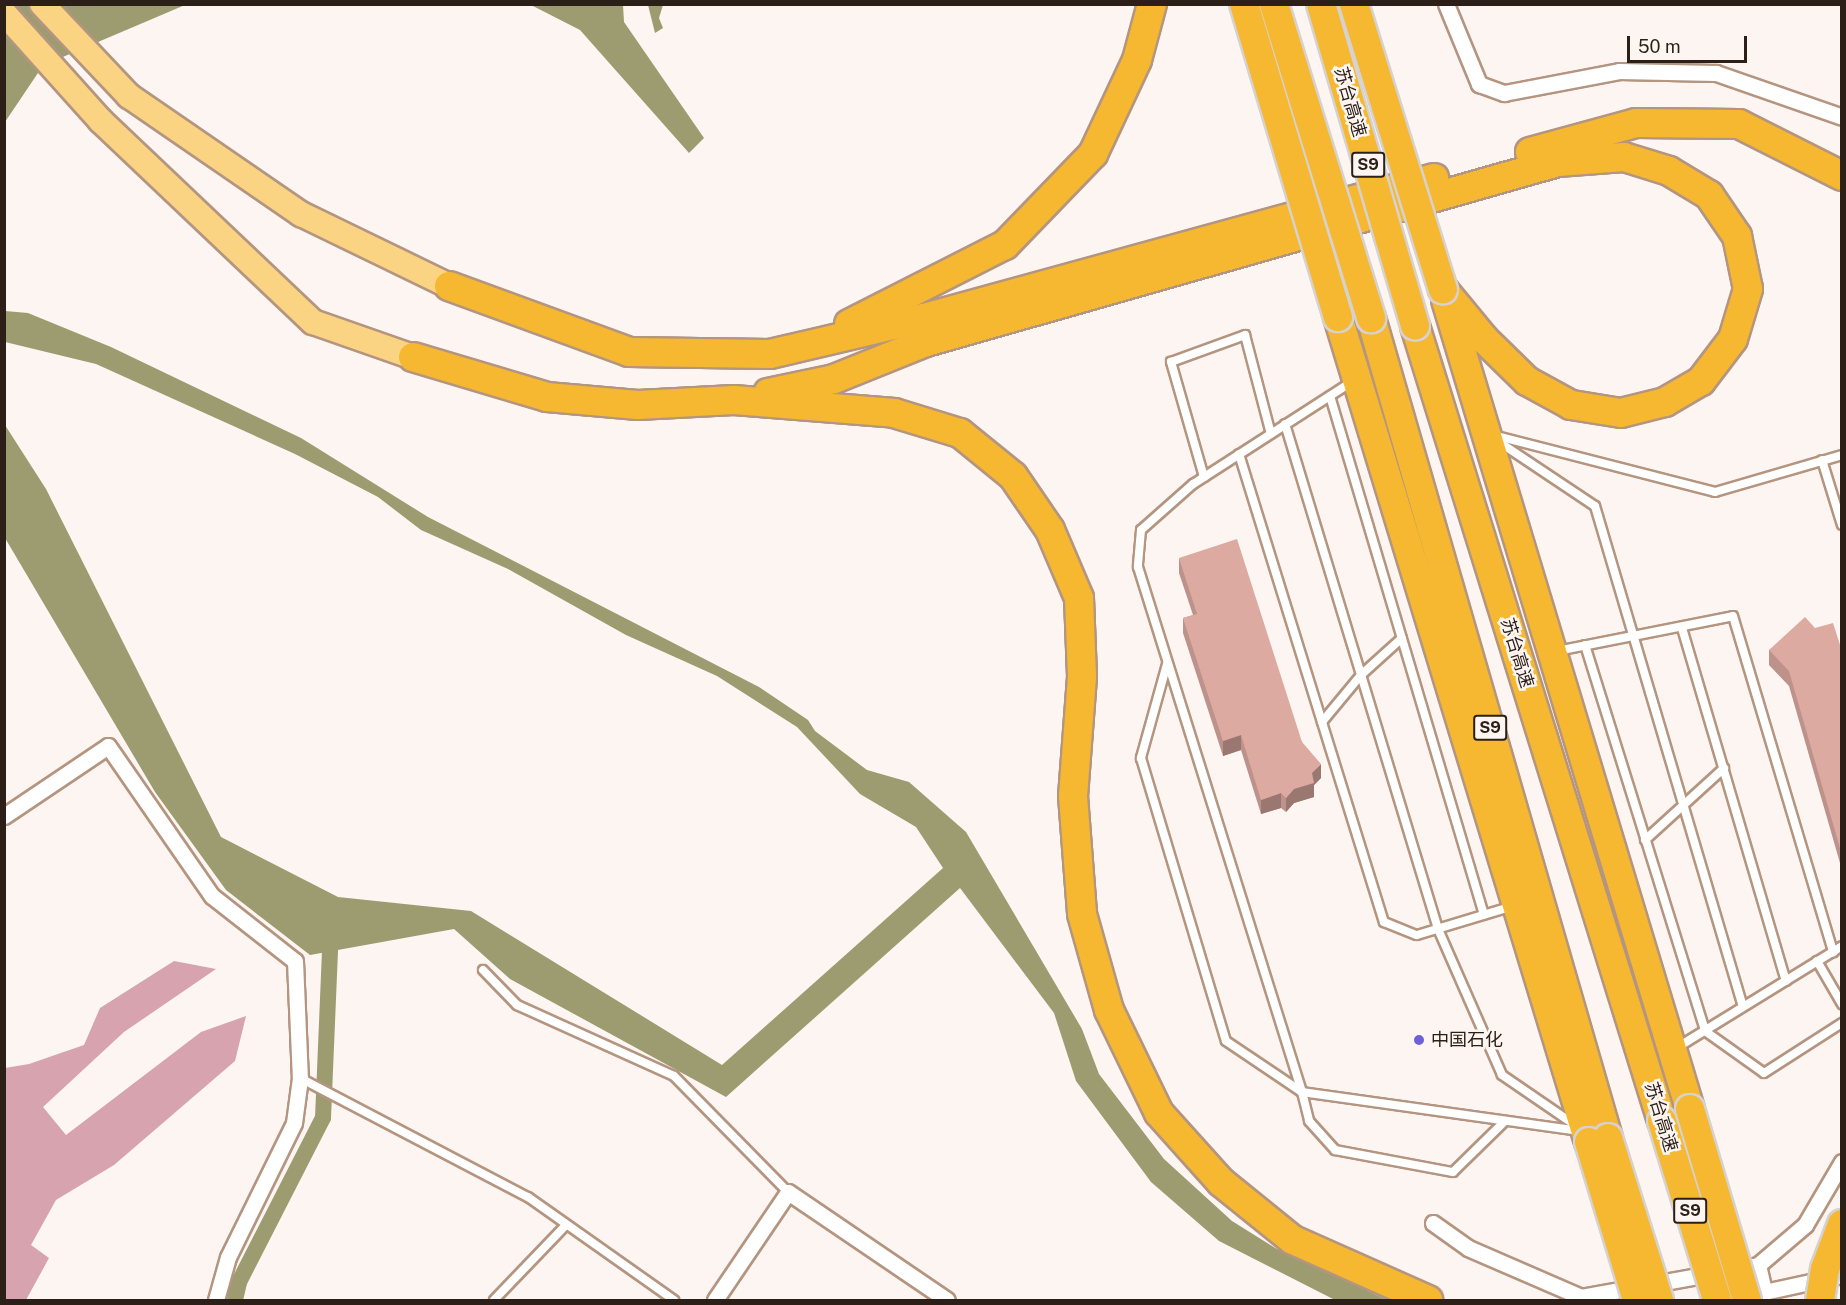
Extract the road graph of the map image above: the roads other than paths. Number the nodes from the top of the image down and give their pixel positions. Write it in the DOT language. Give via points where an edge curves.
graph roads {
  1 [pos="42,4"];
  2 [pos="1152,4"];
  3 [pos="1244,4"];
  4 [pos="1275,4"];
  5 [pos="1321,4"];
  6 [pos="1354,4"];
  7 [pos="1446,4"];
  8 [pos="4,13"];
  9 [pos="1842,117"];
  10 [pos="1842,176"];
  11 [pos="449,286"];
  12 [pos="1443,290"];
  13 [pos="804,346"];
  14 [pos="413,357"];
  15 [pos="1357,378"];
  16 [pos="1330,396"];
  17 [pos="734,400"];
  18 [pos="1285,424"];
  19 [pos="1485,433"];
  20 [pos="1271,434"];
  21 [pos="1239,454"];
  22 [pos="1842,454"];
  23 [pos="1822,460"];
  24 [pos="1204,477"];
  25 [pos="1842,525"];
  26 [pos="1682,628"];
  27 [pos="1633,634"];
  28 [pos="1402,638"];
  29 [pos="1585,645"];
  30 [pos="1551,653"];
  31 [pos="1168,663"];
  32 [pos="1361,675"];
  33 [pos="1322,722"];
  34 [pos="1724,768"];
  35 [pos="1683,805"];
  36 [pos="4,816"];
  37 [pos="1645,840"];
  38 [pos="1517,905"];
  39 [pos="1484,915"];
  40 [pos="1438,929"];
  41 [pos="1842,946"];
  42 [pos="1833,952"];
  43 [pos="1817,961"];
  44 [pos="483,970"];
  45 [pos="1786,981"];
  46 [pos="1842,1004"];
  47 [pos="1743,1007"];
  48 [pos="1842,1023"];
  49 [pos="1705,1031"];
  50 [pos="1672,1051"];
  51 [pos="300,1078"];
  52 [pos="1302,1092"];
  53 [pos="1504,1121"];
  54 [pos="1594,1137"];
  55 [pos="1842,1162"];
  56 [pos="788,1192"];
  57 [pos="1433,1222"];
  58 [pos="1842,1224"];
  59 [pos="566,1225"];
  60 [pos="1758,1265"];
  61 [pos="1842,1275"];
  62 [pos="216,1300"];
  63 [pos="494,1300"];
  64 [pos="674,1300"];
  65 [pos="715,1300"];
  66 [pos="947,1300"];
  67 [pos="1428,1300"];
  68 [pos="1637,1300"];
  69 [pos="1659,1300"];
  70 [pos="1717,1300"];
  71 [pos="1747,1300"];
  72 [pos="1820,1300"];
  1 -- 11 [label="main road" via="129,96 301,214"];
  2 -- 13 [label="highway" via="1137,60 1093,154 1005,245"];
  3 -- 15 [label="highway, bridge"];
  4 -- 54 [label="highway, S9, bridge" via="1371,318"];
  5 -- 70 [label="highway, 苏台高速 / S9, bridge" via="1415,326"];
  6 -- 12 [label="highway, bridge"];
  7 -- 9 [label="street" via="1479,84 1504,93 1619,70 1716,73"];
  8 -- 14 [label="main road" via="101,122 313,322"];
  10 -- 13 [label="highway" via="1739,124 1636,123 924,318"];
  11 -- 13 [label="highway" via="629,352 770,354"];
  12 -- 17 [label="highway" via="1484,339 1527,381 1571,405 1621,412 1665,402 1701,381 1733,339 1748,290 1737,237 1708,195 1669,171 1624,157 1558,162 926,342 834,379"];
  12 -- 19 [label="highway"];
  14 -- 17 [label="highway" via="547,397 638,405"];
  15 -- 16 [label="lane"];
  15 -- 38 [label="highway"];
  16 -- 18 [label="lane"];
  16 -- 28 [label="lane"];
  17 -- 67 [label="highway" via="894,413 960,433 1013,476 1050,530 1079,598 1082,677 1074,807 1082,914 1109,1010 1159,1113 1221,1182 1293,1240"];
  18 -- 20 [label="lane"];
  18 -- 32 [label="lane"];
  19 -- 23 [label="lane" via="1715,492"];
  19 -- 27 [label="lane" via="1595,506"];
  19 -- 30 [label="highway"];
  20 -- 21 [label="lane"];
  20 -- 24 [label="lane" via="1245,335 1171,362"];
  21 -- 24 [label="lane"];
  21 -- 33 [label="lane"];
  22 -- 23 [label="lane"];
  23 -- 25 [label="lane"];
  24 -- 31 [label="lane" via="1141,530 1138,567"];
  26 -- 27 [label="lane"];
  26 -- 34 [label="lane"];
  26 -- 42 [label="lane" via="1733,616"];
  27 -- 29 [label="lane"];
  27 -- 35 [label="lane"];
  28 -- 32 [label="lane"];
  28 -- 39 [label="lane"];
  29 -- 30 [label="lane"];
  29 -- 37 [label="lane"];
  30 -- 50 [label="highway"];
  31 -- 52 [label="lane"];
  31 -- 52 [label="lane" via="1141,758 1226,1041"];
  32 -- 33 [label="lane"];
  32 -- 40 [label="lane"];
  33 -- 40 [label="lane" via="1384,922 1417,935"];
  34 -- 35 [label="lane"];
  34 -- 45 [label="lane"];
  35 -- 37 [label="lane"];
  35 -- 47 [label="lane"];
  36 -- 51 [label="street" via="108,746 212,896 295,961"];
  37 -- 49 [label="lane"];
  38 -- 39 [label="lane"];
  38 -- 54 [label="highway"];
  39 -- 40 [label="lane"];
  40 -- 54 [label="lane" via="1502,1075"];
  41 -- 42 [label="lane"];
  42 -- 43 [label="lane"];
  43 -- 45 [label="lane"];
  43 -- 46 [label="lane"];
  44 -- 56 [label="lane" via="517,1005 674,1076"];
  45 -- 47 [label="lane"];
  47 -- 49 [label="lane"];
  48 -- 49 [label="lane" via="1764,1073"];
  49 -- 50 [label="lane"];
  50 -- 71 [label="highway, bridge"];
  51 -- 59 [label="lane" via="528,1197"];
  51 -- 62 [label="street" via="294,1123 228,1257"];
  52 -- 53 [label="lane"];
  52 -- 53 [label="lane" via="1309,1121 1335,1150 1453,1172"];
  53 -- 54 [label="lane"];
  54 -- 68 [label="highway, bridge"];
  54 -- 69 [label="highway, S9, bridge"];
  55 -- 60 [label="street" via="1805,1225"];
  56 -- 65 [label="street"];
  56 -- 66 [label="street"];
  57 -- 60 [label="street" via="1468,1248 1581,1297"];
  58 -- 72 [label="highway, bridge" via="1825,1269"];
  59 -- 63 [label="lane"];
  59 -- 64 [label="lane"];
  60 -- 61 [label="street" via="1764,1292"];
}
